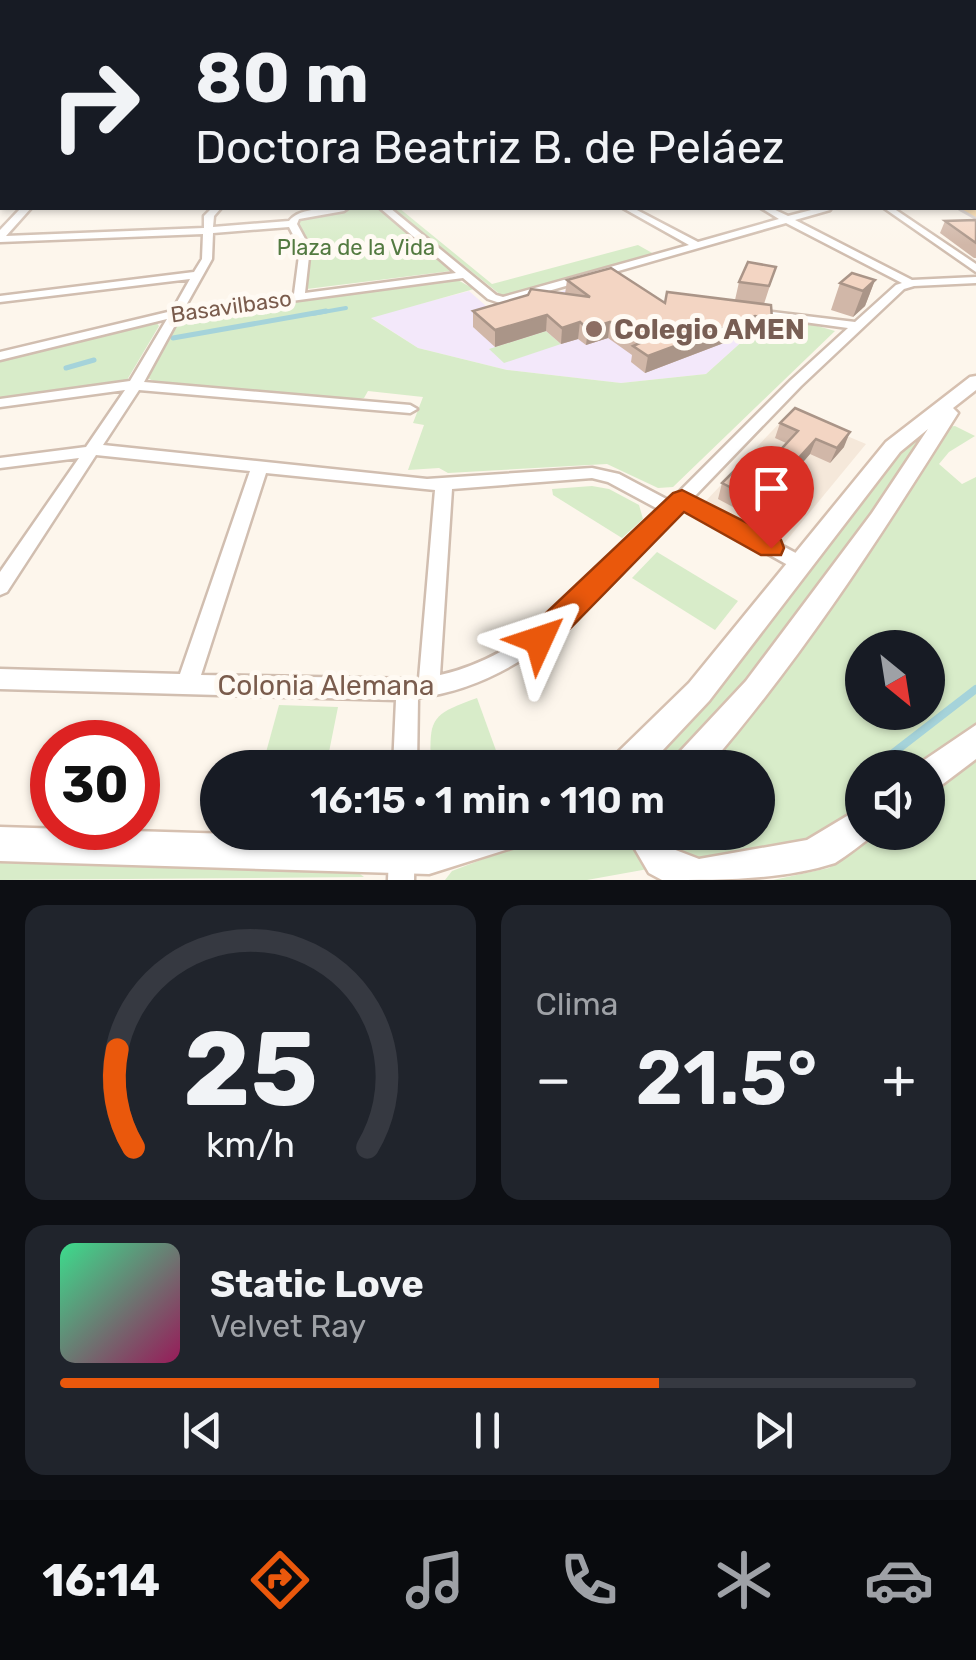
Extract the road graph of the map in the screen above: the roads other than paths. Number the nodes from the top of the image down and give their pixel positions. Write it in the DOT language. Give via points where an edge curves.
graph roads {
  1 [pos="24,210"];
  2 [pos="214,210"];
  3 [pos="334,210"];
  4 [pos="387,210"];
  5 [pos="630,210"];
  6 [pos="769,210"];
  7 [pos="820,210"];
  8 [pos="891,210"];
  9 [pos="786,219"];
  10 [pos="292,224"];
  11 [pos="210,230"];
  12 [pos="0,238"];
  13 [pos="697,245"];
  14 [pos="976,269"];
  15 [pos="464,274"];
  16 [pos="197,275"];
  17 [pos="976,280"];
  18 [pos="910,284"];
  19 [pos="299,297"];
  20 [pos="0,298"];
  21 [pos="730,308"];
  22 [pos="172,314"];
  23 [pos="858,326"];
  24 [pos="0,356"];
  25 [pos="134,385"];
  26 [pos="970,387"];
  27 [pos="0,403"];
  28 [pos="410,409"];
  29 [pos="92,450"];
  30 [pos="0,464"];
  31 [pos="260,466"];
  32 [pos="444,484"];
  33 [pos="677,504"];
  34 [pos="801,564"];
  35 [pos="0,587"];
  36 [pos="0,679"];
  37 [pos="187,684"];
  38 [pos="418,689"];
  39 [pos="976,740"];
  40 [pos="408,750"];
  41 [pos="642,750"];
  42 [pos="702,750"];
  43 [pos="945,763"];
  44 [pos="845,834"];
  45 [pos="0,844"];
  46 [pos="460,850"];
  47 [pos="652,850"];
  48 [pos="402,856"];
  49 [pos="692,878"];
  1 -- 12 [label="street"];
  2 -- 11 [label="street"];
  3 -- 10 [label="street" via="294,218"];
  4 -- 15 [label="street"];
  5 -- 13 [label="street"];
  6 -- 9 [label="street"];
  7 -- 9 [label="street"];
  8 -- 14 [label="street"];
  9 -- 13 [label="street"];
  9 -- 18 [label="street"];
  10 -- 11 [label="street"];
  10 -- 19 [label="street" via="306,248"];
  11 -- 12 [label="street"];
  11 -- 16 [label="street" via="210,251"];
  13 -- 15 [label="street" via="612,275 499,300"];
  15 -- 19 [label="street, Basavilbaso"];
  16 -- 20 [label="street"];
  16 -- 22 [label="street"];
  17 -- 18 [label="street"];
  18 -- 23 [label="street, Colonia Alemana"];
  19 -- 22 [label="street, Basavilbaso"];
  21 -- 23 [label="street"];
  22 -- 24 [label="street, Basavilbaso"];
  22 -- 25 [label="street"];
  23 -- 33 [label="street, Colonia Alemana"];
  25 -- 27 [label="street"];
  25 -- 28 [label="street"];
  25 -- 29 [label="street"];
  26 -- 34 [label="street" via="898,442"];
  26 -- 42 [label="street" via="756,690"];
  29 -- 30 [label="street"];
  29 -- 31 [label="street"];
  29 -- 35 [label="street"];
  31 -- 32 [label="street"];
  31 -- 37 [label="street"];
  32 -- 33 [label="street" via="592,473"];
  32 -- 38 [label="street"];
  33 -- 34 [label="street"];
  33 -- 38 [label="street, Colonia Alemana" via="528,648 482,674"];
  34 -- 41 [label="street" via="688,704"];
  36 -- 37 [label="street, Colonia Alemana"];
  37 -- 38 [label="street, Colonia Alemana"];
  38 -- 40 [label="street"];
  39 -- 43 [label="street"];
  44 -- 49 [label="street" via="815,854"];
  45 -- 48 [label="street"];
  46 -- 48 [label="street"];
  47 -- 49 [label="street"];
}
